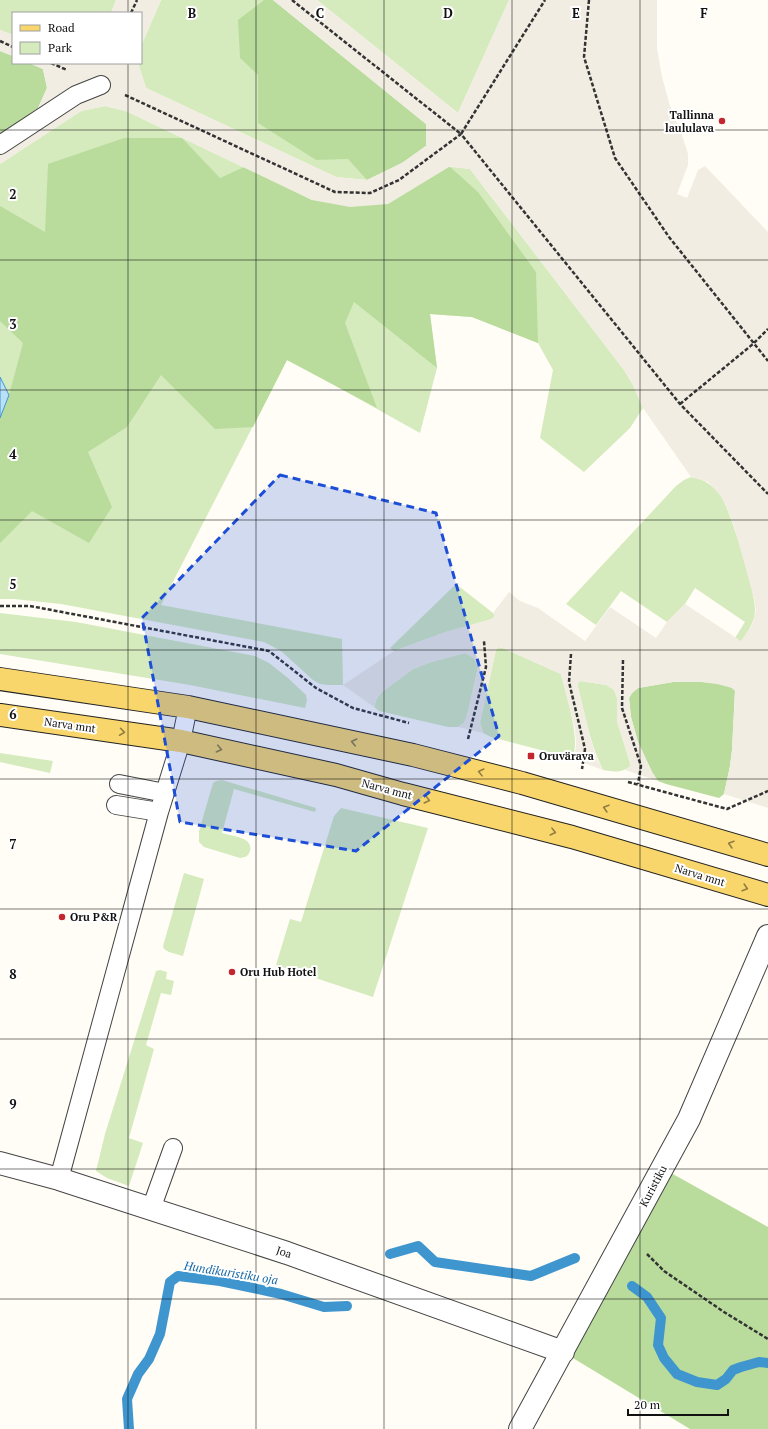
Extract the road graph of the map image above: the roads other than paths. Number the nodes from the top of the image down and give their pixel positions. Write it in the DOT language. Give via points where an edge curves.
graph roads {
  1 [pos="101,85"];
  2 [pos="0,145"];
  3 [pos="0,679"];
  4 [pos="188,707"];
  5 [pos="0,714"];
  6 [pos="181,741"];
  7 [pos="119,784"];
  8 [pos="165,793"];
  9 [pos="116,805"];
  10 [pos="159,812"];
  11 [pos="768,855"];
  12 [pos="768,895"];
  13 [pos="768,936"];
  14 [pos="173,1148"];
  15 [pos="0,1164"];
  16 [pos="59,1179"];
  17 [pos="151,1209"];
  18 [pos="564,1352"];
  19 [pos="520,1429"];
  1 -- 2 [label="lane" via="76,95"];
  3 -- 4 [label="main road"];
  4 -- 6 [label="lane"];
  11 -- 4 [label="main road, one-way" via="522,783 406,753"];
  5 -- 6 [label="main road, Narva mnt, one-way"];
  6 -- 8 [label="lane"];
  6 -- 12 [label="main road, Narva mnt, one-way" via="336,775 572,837"];
  7 -- 8 [label="lane"];
  8 -- 10 [label="lane"];
  9 -- 10 [label="lane"];
  10 -- 16 [label="lane"];
  13 -- 18 [label="street, Kuristiku" via="689,1119"];
  14 -- 17 [label="lane"];
  15 -- 16 [label="street, Joa"];
  16 -- 17 [label="street, Joa"];
  17 -- 18 [label="street, Joa" via="321,1264"];
  18 -- 19 [label="street, Kuristiku"];
}
